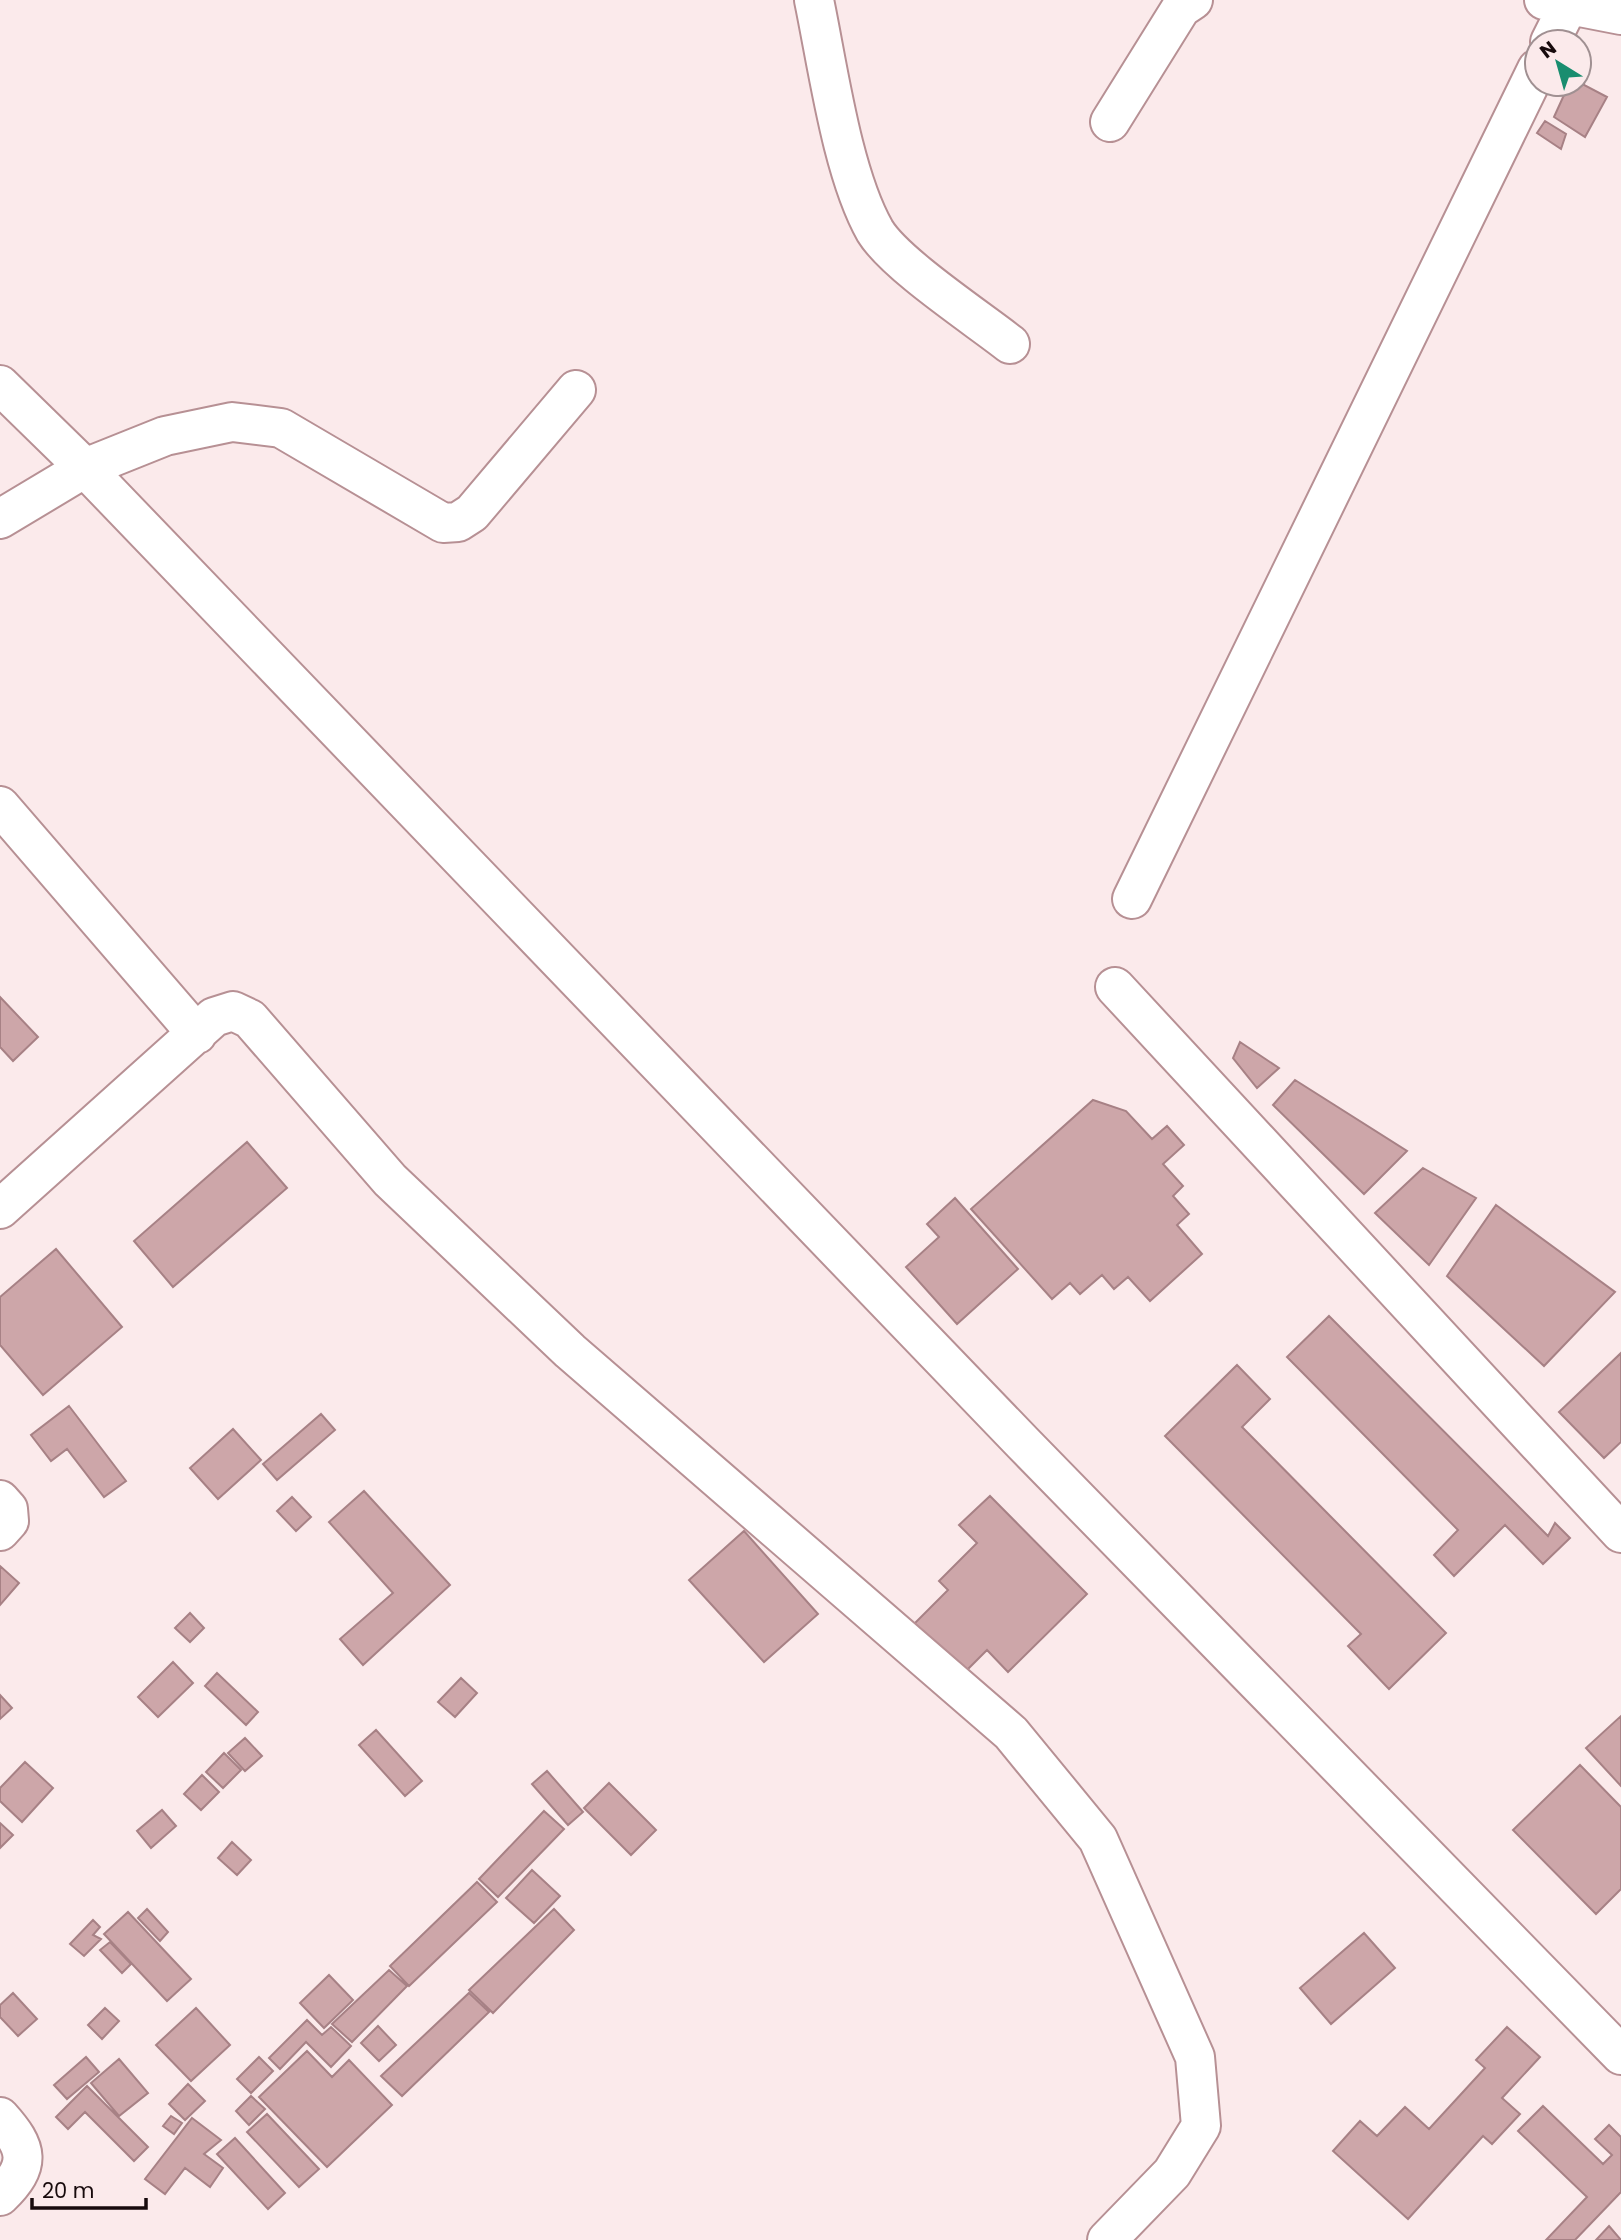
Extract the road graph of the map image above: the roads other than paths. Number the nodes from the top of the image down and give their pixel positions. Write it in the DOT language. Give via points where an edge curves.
graph roads {
  1 [pos="814,0"];
  2 [pos="1193,0"];
  3 [pos="1556,2"];
  4 [pos="1621,15"];
  5 [pos="1552,28"];
  6 [pos="1523,98"];
  7 [pos="1110,122"];
  8 [pos="1010,344"];
  9 [pos="0,385"];
  10 [pos="576,390"];
  11 [pos="85,468"];
  12 [pos="0,519"];
  13 [pos="0,806"];
  14 [pos="1132,899"];
  15 [pos="1115,987"];
  16 [pos="197,1034"];
  17 [pos="0,1209"];
  18 [pos="0,1500"];
  19 [pos="0,1531"];
  20 [pos="1621,1533"];
  21 [pos="1621,2055"];
  22 [pos="0,2117"];
  23 [pos="0,2196"];
  24 [pos="1107,2240"];
  1 -- 8 [label="street" via="852,174 876,232 898,256"];
  2 -- 7 [label="street" via="1181,8"];
  3 -- 4 [label="street"];
  3 -- 5 [label="street"];
  6 -- 14 [label="street"];
  9 -- 11 [label="street"];
  10 -- 11 [label="street" via="472,513 458,522 443,523 281,428 232,422 165,436"];
  11 -- 12 [label="street"];
  11 -- 21 [label="street" via="1032,1453"];
  13 -- 16 [label="street"];
  15 -- 20 [label="street"];
  16 -- 17 [label="street"];
  16 -- 24 [label="street" via="214,1017 233,1011 250,1019 390,1180 570,1351 1011,1733 1098,1839 1195,2057 1201,2126 1172,2174"];
  18 -- 19 [label="street" via="8,1509 9,1521"];
  22 -- 23 [label="street" via="20,2139 24,2159 17,2179"];
}
